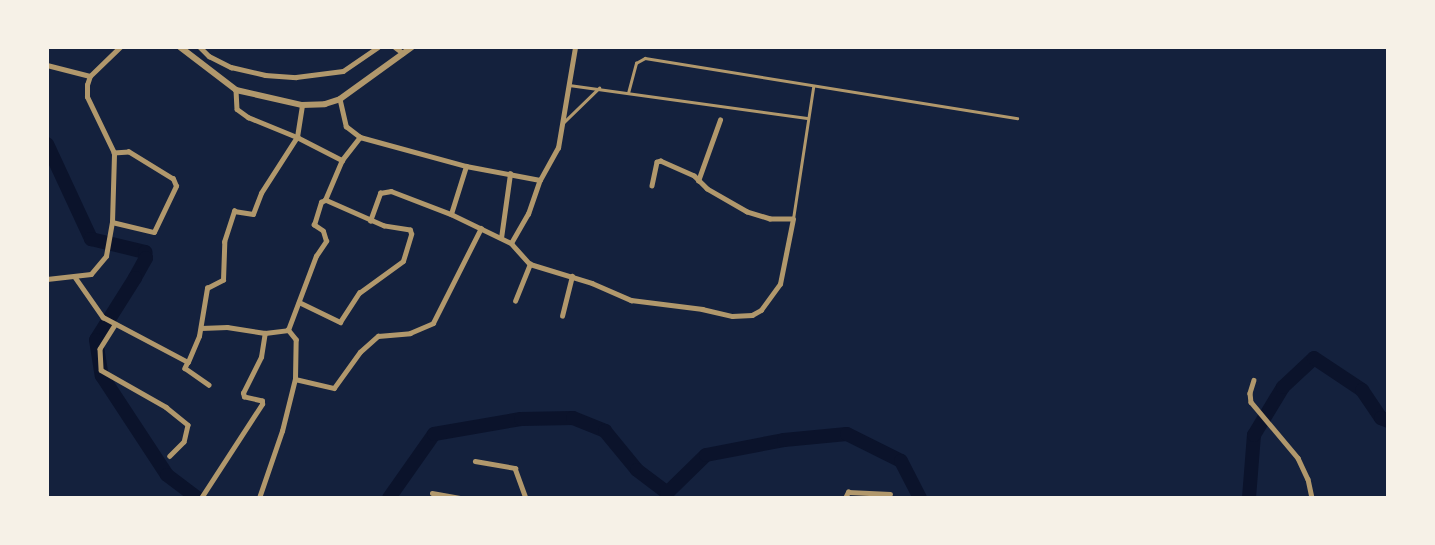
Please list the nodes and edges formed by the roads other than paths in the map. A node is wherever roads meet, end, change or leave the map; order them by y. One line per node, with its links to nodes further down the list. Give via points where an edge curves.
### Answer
1 (120, 47): 12 (street)
2 (180, 47): 11 (street)
3 (200, 47): 9 (street)
4 (378, 47): 9 (street, via 354,66 312,77 265,75)
5 (395, 47): 8 (street)
6 (412, 47): 8 (street)
7 (575, 47): 13 (street)
8 (404, 53): 18 (street)
9 (209, 56): 11 (street)
10 (47, 65): 12 (street)
11 (204, 68): 16 (street)
12 (90, 76): 26 (street, via 87,97)
13 (569, 85): 14 (lane); 23 (street)
14 (599, 88): 17 (lane); 23 (lane)
15 (813, 88): 17 (lane, via 642,58 636,63); 20 (lane); 21 (lane)
16 (236, 90): 19 (street); 24 (street, via 237,109)
17 (628, 93): 20 (lane)
18 (340, 99): 19 (street); 25 (street, via 346,126)
19 (302, 105): 24 (street)
20 (807, 118): 35 (lane)
21 (1017, 118)
22 (720, 120): 31 (street)
23 (564, 122): 30 (street, via 558,148)
24 (298, 137): 27 (street); 49 (street, via 264,187 253,214 234,211 224,242 223,280 207,288)
25 (360, 137): 27 (street); 28 (street)
26 (114, 153): 37 (street); 37 (street, via 129,152 173,179 176,186 154,232)
27 (342, 160): 33 (street)
28 (466, 166): 29 (street); 34 (street)
29 (510, 174): 30 (street); 39 (street)
30 (540, 180): 40 (street)
31 (698, 181): 32 (street, via 686,171 658,161); 35 (street, via 747,212)
32 (652, 185)
33 (325, 200): 36 (street); 46 (street, via 314,225 323,231 326,241)
34 (451, 214): 36 (street, via 385,190); 38 (street)
35 (793, 219): 42 (street, via 780,284 752,315 640,302)
36 (370, 221): 46 (street, via 410,230 403,261 359,293 340,322)
37 (112, 222): 43 (street, via 106,256 91,274)
38 (481, 228): 39 (street); 53 (street, via 433,323 410,332 378,335 334,388)
39 (501, 238): 40 (street)
40 (511, 243): 41 (street)
41 (530, 264): 42 (street); 45 (street)
42 (572, 276): 47 (street)
43 (75, 277): 44 (street); 48 (street, via 103,317)
44 (47, 279)
45 (515, 301)
46 (299, 302): 50 (street)
47 (562, 316)
48 (115, 325): 52 (street); 56 (street, via 100,349 101,370 188,425 184,442)
49 (201, 328): 51 (street); 52 (street)
50 (288, 330): 51 (street); 53 (street, via 296,340)
51 (265, 333): 60 (street, via 261,357 243,393 262,404)
52 (188, 362): 55 (street, via 185,368)
53 (295, 379): 61 (street)
54 (1254, 380): 65 (street, via 1250,397 1255,409 1302,465)
55 (209, 385)
56 (170, 456)
57 (475, 461): 63 (street, via 515,468)
58 (432, 494): 62 (street)
59 (890, 494): 64 (street, via 848,492)
60 (201, 498)
61 (259, 498)
62 (460, 498)
63 (526, 498)
64 (845, 498)
65 (1312, 498)

